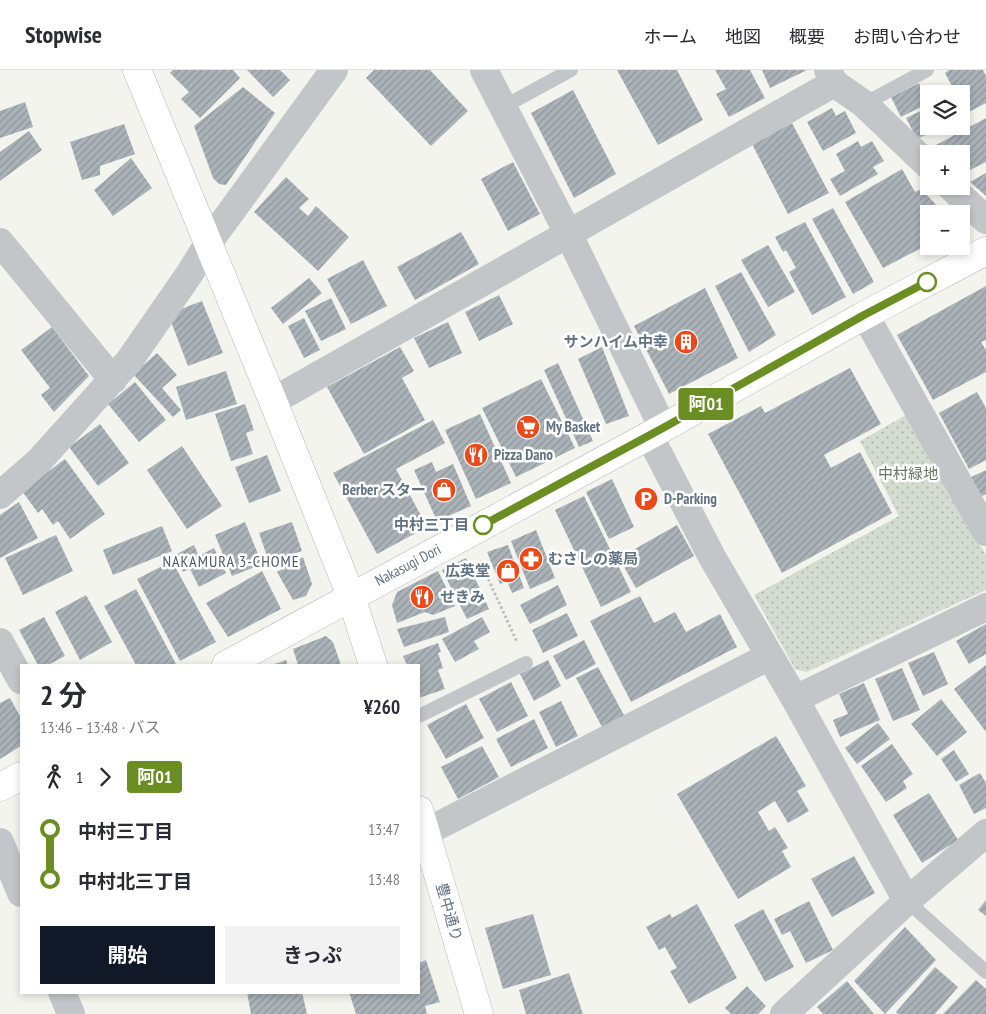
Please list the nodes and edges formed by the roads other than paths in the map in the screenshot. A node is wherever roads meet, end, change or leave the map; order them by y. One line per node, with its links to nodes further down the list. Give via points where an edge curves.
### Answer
1 (137, 70): 14 (main road)
2 (334, 70): 14 (street)
3 (484, 70): 8 (street)
4 (571, 70): 8 (lane)
5 (927, 70): 7 (lane)
6 (831, 76): 7 (street); 12 (street)
7 (864, 104): 9 (street)
8 (503, 107): 12 (street)
9 (920, 157)
10 (960, 195): 11 (street)
11 (986, 220)
12 (568, 233): 18 (street); 19 (street)
13 (0, 242): 17 (street)
14 (209, 242): 17 (street); 18 (main road)
15 (986, 252): 16 (main road, Nakasugi Dori)
16 (864, 315): 19 (main road, Nakasugi Dori); 21 (street)
17 (113, 380): 20 (street, via 38,462)
18 (274, 401): 22 (main road)
19 (656, 432): 22 (main road, Nakasugi Dori); 25 (street, via 712,557)
20 (0, 496)
21 (986, 532)
22 (351, 596): 27 (main road, Nakasugi Dori); 28 (main road)
23 (986, 607): 30 (street)
24 (0, 642): 29 (street)
25 (770, 656): 30 (street); 34 (street)
26 (526, 663): 31 (lane)
27 (228, 664)
28 (373, 664)
29 (20, 678)
30 (795, 700): 38 (street)
31 (420, 716)
32 (20, 777): 33 (main road)
33 (0, 787)
34 (422, 821): 42 (main road, 豊中通り)
35 (986, 833): 38 (street)
36 (0, 842): 37 (street)
37 (20, 891)
38 (907, 901): 39 (lane); 43 (street)
39 (986, 972)
40 (63, 994): 41 (street)
41 (71, 1014)
42 (479, 1014)
43 (784, 1014)

